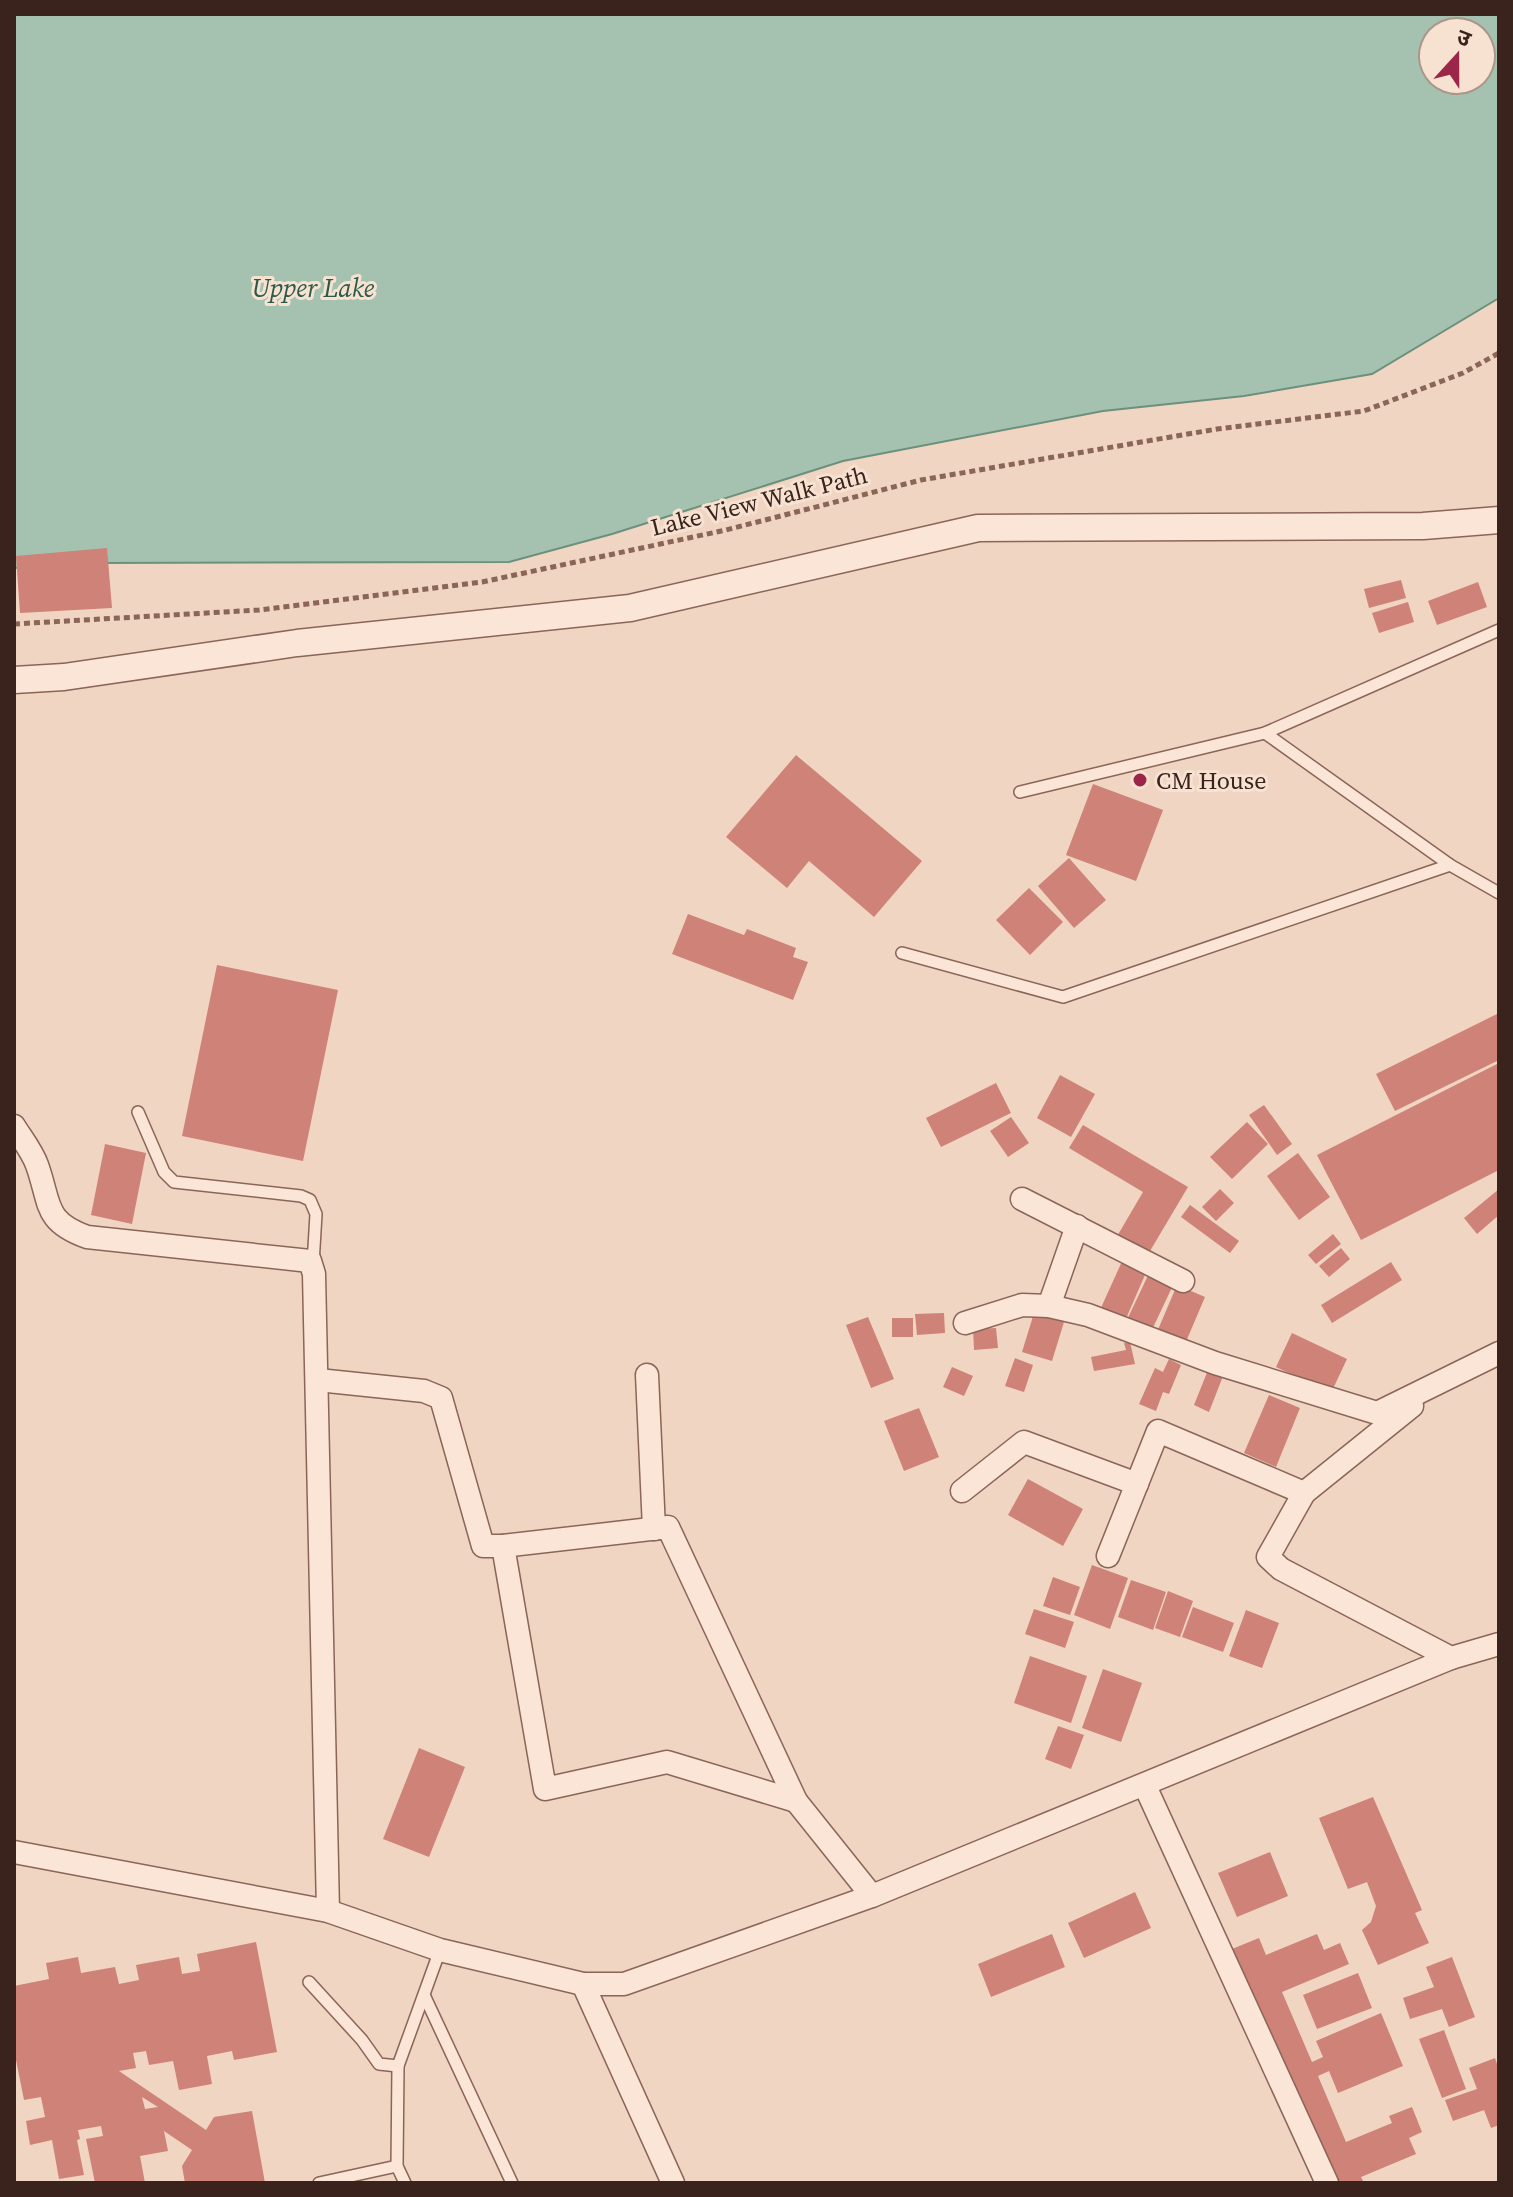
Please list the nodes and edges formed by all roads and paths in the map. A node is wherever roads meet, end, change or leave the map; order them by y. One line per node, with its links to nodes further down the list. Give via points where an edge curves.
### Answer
1 (1499, 353): 3 (path, Lake View Walk Path, via 1463,373 1364,411 1217,429 921,480 726,530 482,582 259,610)
2 (1499, 520): 5 (street, via 1423,526 978,528 630,608)
3 (14, 624)
4 (1499, 630): 6 (lane)
5 (14, 680)
6 (1265, 733): 7 (lane); 8 (lane)
7 (1020, 792)
8 (1450, 865): 9 (lane); 10 (lane, via 1063,997)
9 (1499, 893)
10 (902, 953)
11 (138, 1112): 15 (lane, via 164,1172 174,1182 310,1200 316,1214)
12 (14, 1126): 15 (street, via 35,1161 53,1217 67,1230 87,1237 310,1261)
13 (1022, 1199): 14 (street)
14 (1077, 1226): 16 (street); 17 (street)
15 (313, 1269): 21 (street)
16 (1183, 1281)
17 (1049, 1306): 18 (street, via 1022,1305); 22 (street, via 1377,1413)
18 (965, 1323)
19 (1499, 1353): 22 (street)
20 (647, 1375): 26 (street)
21 (318, 1380): 27 (street, via 424,1391 441,1398 483,1546); 35 (street)
22 (1444, 1380): 25 (street)
23 (1137, 1484): 24 (street, via 1024,1442); 25 (street, via 1158,1431); 28 (street)
24 (962, 1491)
25 (1304, 1493): 30 (street, via 1268,1557 1281,1569)
26 (654, 1529): 27 (street); 32 (street, via 668,1527)
27 (503, 1546): 32 (street, via 545,1789 667,1762)
28 (1108, 1556)
29 (1499, 1644): 30 (street)
30 (1451, 1658): 31 (street)
31 (1145, 1786): 34 (street); 46 (street)
32 (796, 1801): 34 (street)
33 (14, 1852): 35 (street)
34 (872, 1896): 38 (street, via 624,1984)
35 (328, 1911): 36 (street)
36 (440, 1950): 38 (street); 39 (lane)
37 (309, 1982): 40 (lane, via 379,2064)
38 (583, 1984): 45 (street)
39 (425, 1997): 40 (lane); 44 (lane)
40 (398, 2066): 41 (lane)
41 (397, 2166): 42 (lane); 43 (lane)
42 (319, 2183)
43 (405, 2183)
44 (512, 2183)
45 (673, 2183)
46 (1327, 2183)

